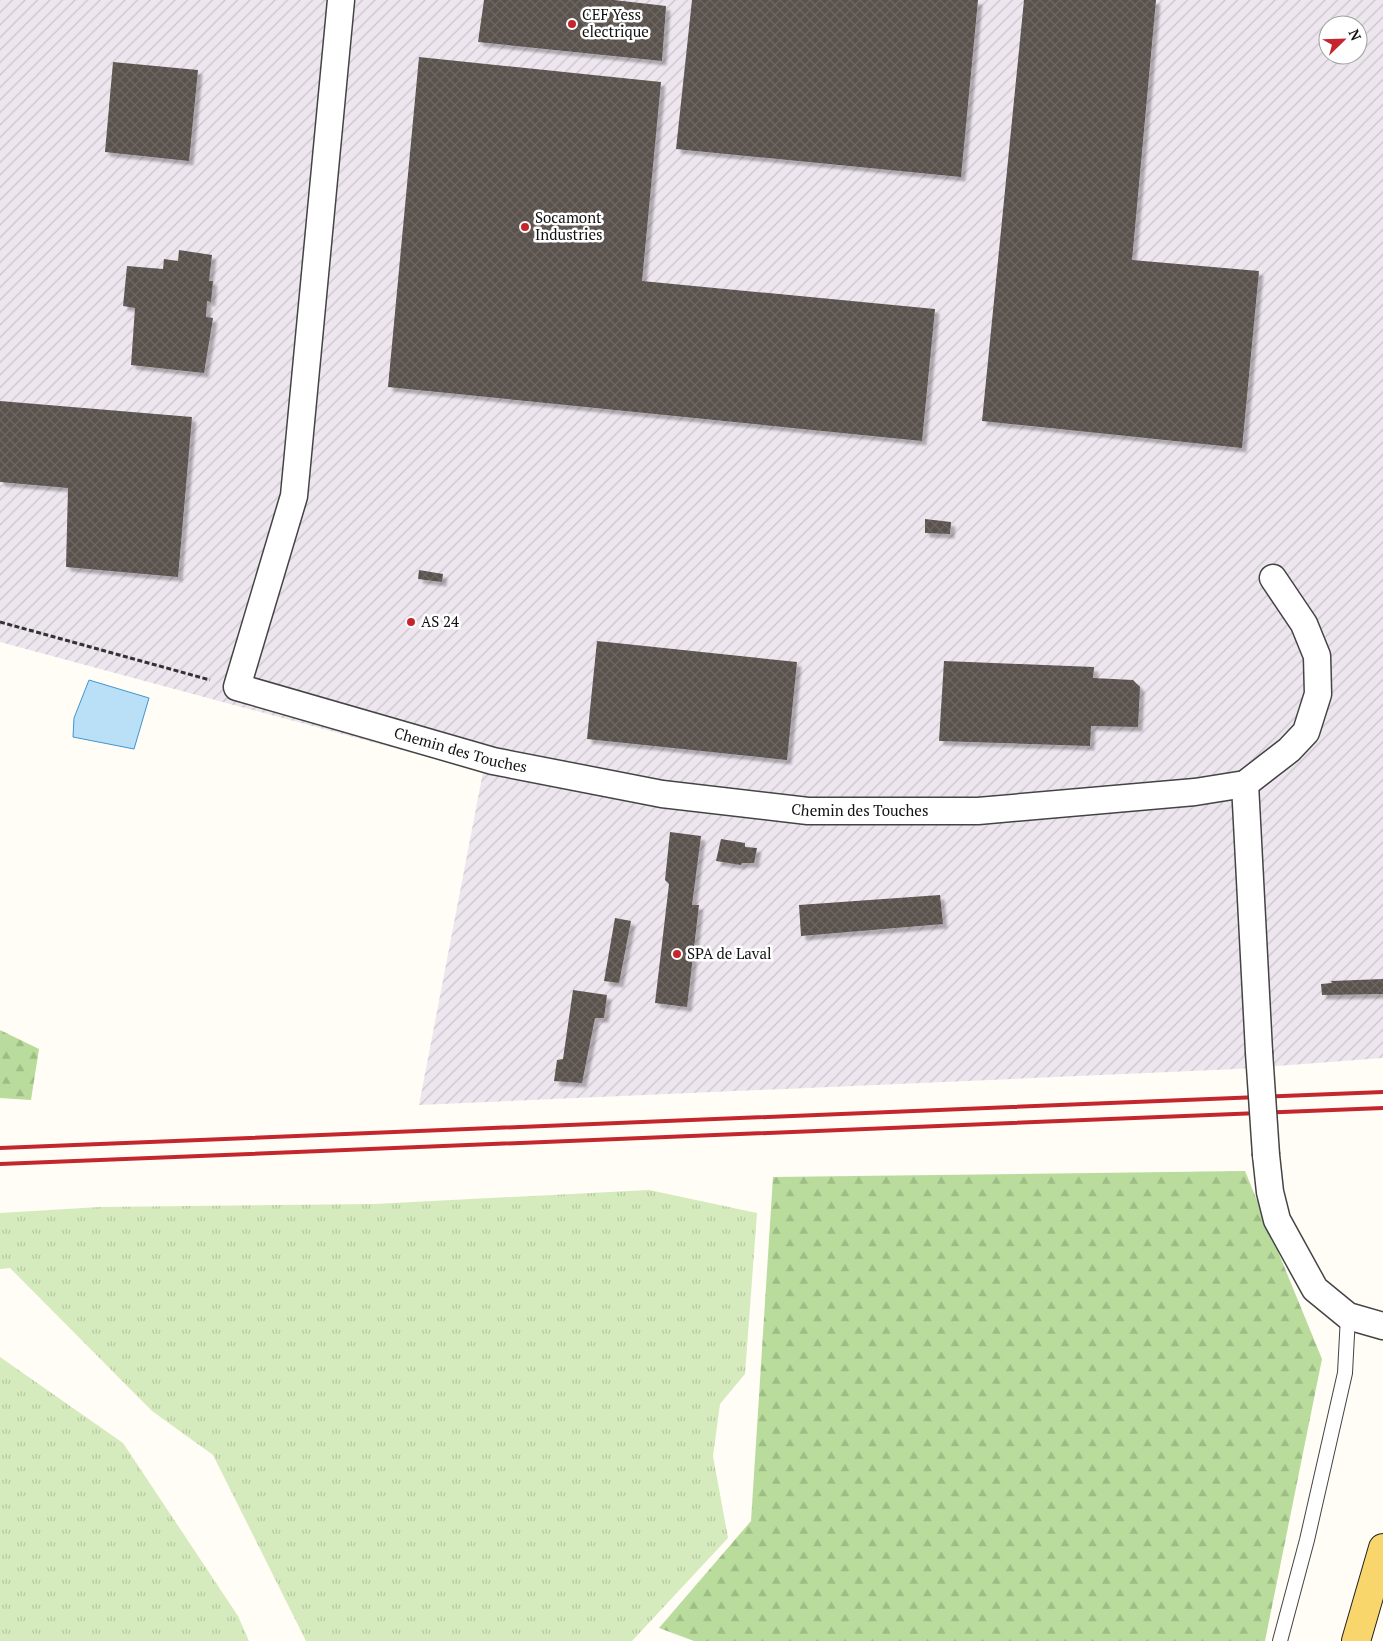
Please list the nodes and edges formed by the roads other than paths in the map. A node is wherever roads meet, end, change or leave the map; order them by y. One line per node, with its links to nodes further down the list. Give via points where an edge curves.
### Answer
1 (341, 0): 3 (street, Chemin des Touches, via 294,496 238,688 492,760 662,794 808,811 978,811 1195,792)
2 (1273, 578): 3 (street, Chemin des Touches, via 1304,624 1317,656 1318,694 1306,732 1289,750)
3 (1245, 784): 4 (street, bridge, via 1270,1192 1277,1220 1315,1289)
4 (1348, 1316): 5 (street); 7 (lane, via 1344,1373 1307,1540)
5 (1383, 1326)
6 (1383, 1548): 8 (main road)
7 (1280, 1641)
8 (1356, 1641)

